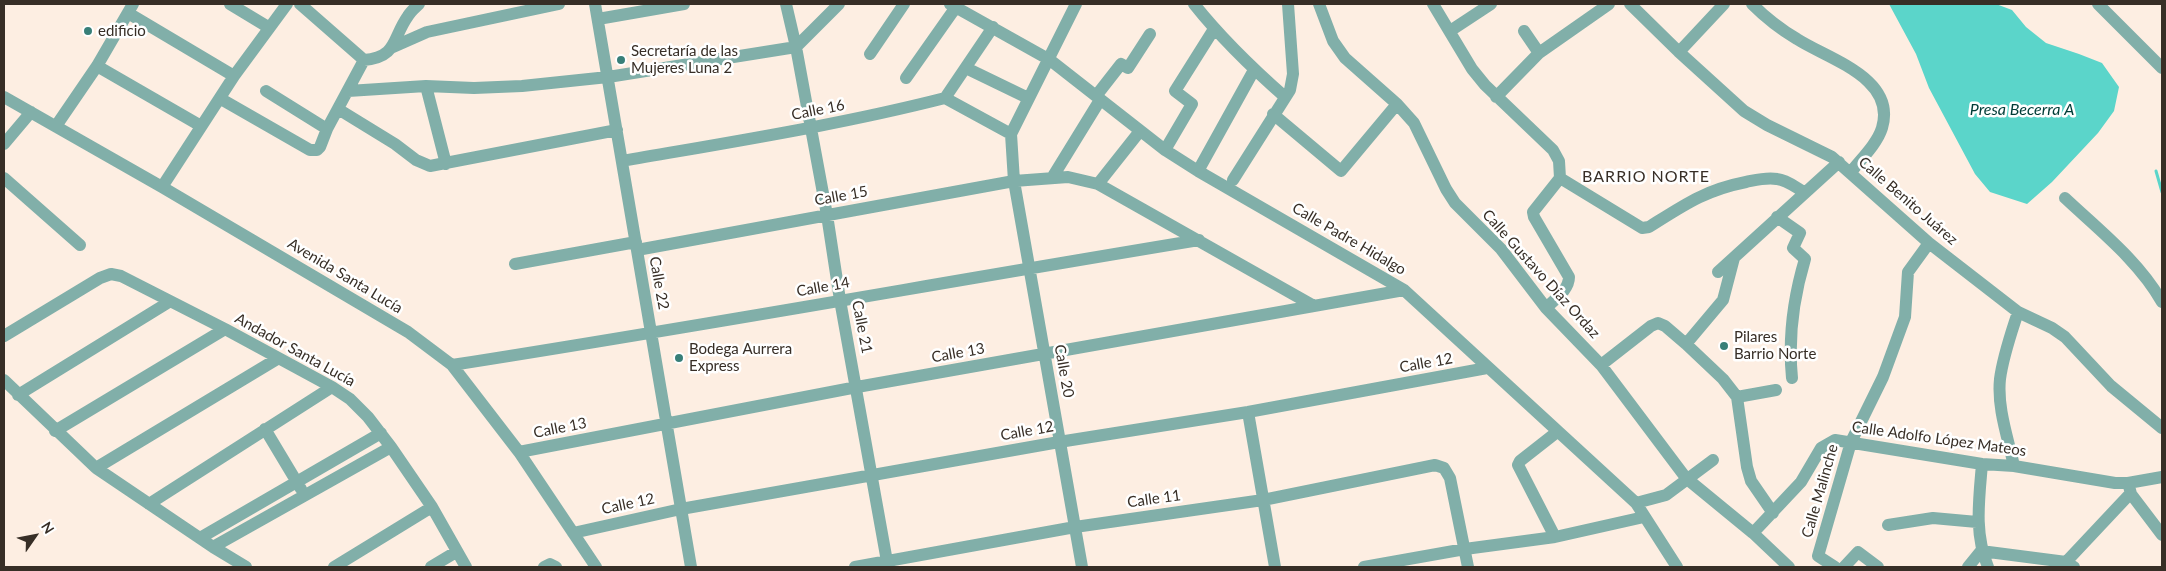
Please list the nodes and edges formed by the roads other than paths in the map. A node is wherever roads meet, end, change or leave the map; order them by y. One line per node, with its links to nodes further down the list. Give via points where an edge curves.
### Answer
1 (230, 4): 25 (street)
2 (287, 4): 25 (street)
3 (300, 4): 36 (street)
4 (419, 4): 31 (street, via 407,16)
5 (559, 4): 31 (street, via 427,32)
6 (595, 4): 24 (street, Calle 22)
7 (684, 4): 24 (street)
8 (786, 4): 32 (street, Calle 21)
9 (839, 4): 32 (street)
10 (904, 4): 35 (street)
11 (1076, 4): 37 (street)
12 (1194, 4): 27 (street)
13 (1288, 4): 49 (street, via 1293,74)
14 (1319, 4): 55 (street, Calle Gustavo Díaz Ordaz, via 1333,41 1345,58)
15 (1433, 4): 28 (street)
16 (1491, 4): 28 (street)
17 (1609, 4): 34 (street)
18 (1630, 4): 33 (street, Calle Benito Juárez)
19 (1724, 4): 33 (street)
20 (1752, 4): 72 (street, via 1797,40 1858,72 1878,95 1882,129)
21 (2098, 4): 40 (street)
22 (953, 5): 26 (street, Calle Padre Hidalgo); 44 (street)
23 (130, 8): 38 (street); 42 (street)
24 (598, 19): 43 (street, Calle 22)
25 (268, 27): 42 (street)
26 (993, 27): 37 (street, Calle Padre Hidalgo); 39 (street)
27 (1214, 29): 41 (street); 67 (street, via 1175,91 1192,104)
28 (1450, 31): 50 (street, via 1472,69)
29 (1524, 31): 34 (street)
30 (1150, 34): 53 (street, via 1128,68 1121,64)
31 (393, 47): 36 (street, via 379,58)
32 (796, 47): 43 (street); 61 (street, Calle 21)
33 (1679, 52): 69 (street, Calle Benito Juárez, via 1744,111)
34 (1539, 53): 50 (street)
35 (870, 54)
36 (364, 60): 47 (street)
37 (1050, 60): 52 (street); 53 (street, Calle Padre Hidalgo)
38 (97, 66): 59 (street); 60 (street)
39 (966, 68): 51 (street); 52 (street)
40 (2162, 68)
41 (1254, 70): 49 (street); 71 (street)
42 (234, 76): 54 (street)
43 (608, 77): 45 (street, via 503,87); 63 (street, Calle 22)
44 (906, 78)
45 (426, 86): 47 (street); 70 (street)
46 (266, 91): 62 (street)
47 (348, 91): 56 (street)
48 (4, 96): 57 (street, Avenida Santa Lucía)
49 (1285, 97): 58 (street)
50 (1496, 97): 75 (street, via 1553,150 1559,161)
51 (945, 98): 61 (street, Calle 16); 65 (street)
52 (1028, 98): 65 (street)
53 (1098, 98): 64 (street, Calle Padre Hidalgo); 74 (street)
54 (221, 99): 60 (street); 62 (street, via 310,150 320,147)
55 (1397, 104): 58 (street, via 1344,170 1339,171); 97 (street, Calle Gustavo Díaz Ordaz, via 1414,124 1455,203 1501,249)
56 (338, 109): 62 (street); 70 (street, via 424,164)
57 (31, 112): 59 (street, Avenida Santa Lucía); 66 (street)
58 (1273, 114): 76 (street)
59 (56, 126): 79 (street, Avenida Santa Lucía)
60 (201, 126): 79 (street)
61 (811, 128): 68 (street, Calle 16); 82 (street, Calle 21)
62 (327, 129)
63 (617, 130): 68 (street, Calle 22); 70 (street)
64 (1140, 131): 67 (street, Calle Padre Hidalgo); 78 (street)
65 (1011, 134): 77 (street, Calle 20)
66 (4, 144)
67 (1164, 150): 71 (street, Calle Padre Hidalgo)
68 (622, 160): 87 (street, Calle 22)
69 (1839, 162): 72 (street, Calle Benito Juárez); 80 (street)
70 (446, 164)
71 (1198, 171): 92 (street, Calle Padre Hidalgo)
72 (1851, 172): 85 (street, Calle Benito Juárez)
73 (4, 178): 86 (street)
74 (1052, 178): 77 (street, Calle 15); 78 (street, Calle 15, via 1068,177)
75 (1560, 178): 80 (street, via 1642,228 1649,227 1706,192 1731,185 1777,179); 97 (street, via 1533,212 1569,277 1565,289)
76 (1233, 180)
77 (1014, 181): 82 (street, Calle 15); 90 (street, Calle 20)
78 (1098, 184): 84 (street, Calle 15)
79 (162, 187): 106 (street, Avenida Santa Lucía, via 408,332)
80 (1804, 192): 83 (street)
81 (2065, 198): 95 (street, via 2141,272)
82 (827, 215): 87 (street, Calle 15); 93 (street, Calle 21)
83 (1777, 217): 88 (street); 108 (street, via 1800,233 1793,248 1805,260 1795,292 1791,322)
84 (1199, 240): 90 (street, Calle 14); 96 (street, Calle 15)
85 (1929, 243): 98 (street, Calle Benito Juárez); 123 (street, Calle Malinche, via 1908,272 1901,330 1883,377)
86 (80, 245)
87 (637, 246): 89 (street, Calle 15); 100 (street, Calle 22)
88 (1734, 258): 91 (street); 102 (street, via 1723,300)
89 (515, 264)
90 (1028, 268): 93 (street, Calle 14); 103 (street, Calle 20)
91 (1718, 272)
92 (1404, 290): 96 (street, Calle 13); 107 (street, Calle Padre Hidalgo)
93 (840, 300): 100 (street, Calle 14); 111 (street, Calle 21)
94 (170, 302): 99 (street, Andador Santa Lucía); 101 (street, Andador Santa Lucía, via 111,274); 113 (street)
95 (2162, 302)
96 (1314, 306): 103 (street, Calle 13)
97 (1546, 308): 105 (street, Calle Gustavo Díaz Ordaz)
98 (2018, 312): 117 (street, Calle Benito Juárez, via 2065,337 2111,386); 128 (street, via 2003,357 2000,380 2001,407)
99 (225, 329): 104 (street, Andador Santa Lucía); 119 (street)
100 (652, 334): 106 (street, Calle 14); 116 (street, Calle 22)
101 (4, 336)
102 (1686, 344): 105 (street, via 1658,323); 114 (street)
103 (1044, 354): 111 (street, Calle 13); 122 (street, Calle 20)
104 (277, 359): 110 (street, Andador Santa Lucía); 129 (street)
105 (1601, 364): 132 (street, Calle Gustavo Díaz Ordaz)
106 (452, 366): 125 (street, Avenida Santa Lucía)
107 (1487, 368): 115 (street, Calle 12); 120 (street, Calle Padre Hidalgo)
108 (1792, 378)
109 (4, 380): 113 (street)
110 (332, 386): 118 (street); 121 (street, Andador Santa Lucía)
111 (857, 387): 116 (street, Calle 13); 130 (street, Calle 21)
112 (1776, 390): 114 (street)
113 (18, 395): 119 (street)
114 (1737, 397): 141 (street, via 1751,481)
115 (1248, 412): 122 (street, Calle 12); 136 (street)
116 (666, 424): 125 (street, Calle 13); 140 (street, Calle 22)
117 (2162, 428)
118 (264, 429): 133 (street); 138 (street)
119 (55, 430): 129 (street)
120 (1558, 432): 137 (street, Calle Padre Hidalgo); 149 (street, via 1518,465)
121 (381, 433): 124 (street, Andador Santa Lucía); 133 (street)
122 (1059, 442): 130 (street, Calle 12); 145 (street, Calle 20)
123 (1851, 442): 127 (street, Calle Adolfo López Mateos); 141 (street, Calle Adolfo López Mateos, via 1834,440 1821,448 1801,482); 170 (street, Calle Malinche, via 1818,556)
124 (391, 447): 135 (street); 139 (street, Andador Santa Lucía)
125 (519, 452): 146 (street, Avenida Santa Lucía)
126 (1713, 460): 132 (street)
127 (1982, 464): 128 (street, Calle Adolfo López Mateos); 143 (street)
128 (2014, 466): 134 (street, Calle Adolfo López Mateos, via 2103,481)
129 (96, 468): 138 (street)
130 (872, 476): 140 (street, Calle 12); 156 (street, Calle 21)
131 (2162, 476): 134 (street, Calle Adolfo López Mateos)
132 (1686, 478): 137 (street, via 1666,494); 147 (street, Calle Gustavo Díaz Ordaz)
133 (298, 482): 135 (street); 150 (street)
134 (2128, 489): 148 (street); 155 (street)
135 (305, 495): 151 (street)
136 (1263, 500): 145 (street, Calle 11); 152 (street, Calle 11, via 1435,465 1444,468 1450,478); 165 (street)
137 (1636, 502): 142 (street, Calle Padre Hidalgo)
138 (149, 504): 150 (street)
139 (432, 507): 154 (street, Andador Santa Lucía); 158 (street)
140 (681, 509): 146 (street, Calle 12); 162 (street, Calle 22)
141 (1773, 513): 147 (street, Calle Adolfo López Mateos)
142 (1644, 518): 149 (street); 168 (street, Calle Padre Hidalgo)
143 (1977, 522): 144 (street, via 1932,518); 153 (street)
144 (1888, 525)
145 (1075, 527): 156 (street, Calle 11); 164 (street, Calle 20)
146 (573, 533): 161 (street, Avenida Santa Lucía)
147 (1754, 534): 169 (street, Calle Gustavo Díaz Ordaz)
148 (2162, 535)
149 (1555, 537): 152 (street)
150 (200, 538): 151 (street)
151 (213, 547): 157 (street)
152 (1465, 549): 166 (street); 167 (street)
153 (1981, 551): 155 (street); 173 (street); 174 (street)
154 (456, 552): 159 (street); 160 (street, Andador Santa Lucía)
155 (2070, 564)
156 (887, 565): 163 (street, Calle 11)
157 (246, 567)
158 (334, 567)
159 (431, 567)
160 (466, 567)
161 (596, 567)
162 (691, 567)
163 (856, 567)
164 (1082, 567)
165 (1275, 567)
166 (1364, 567)
167 (1468, 567)
168 (1677, 567)
169 (1789, 567)
170 (1835, 567)
171 (1844, 567): 172 (street, via 1858,552)
172 (1878, 567)
173 (1968, 567)
174 (1988, 567)

